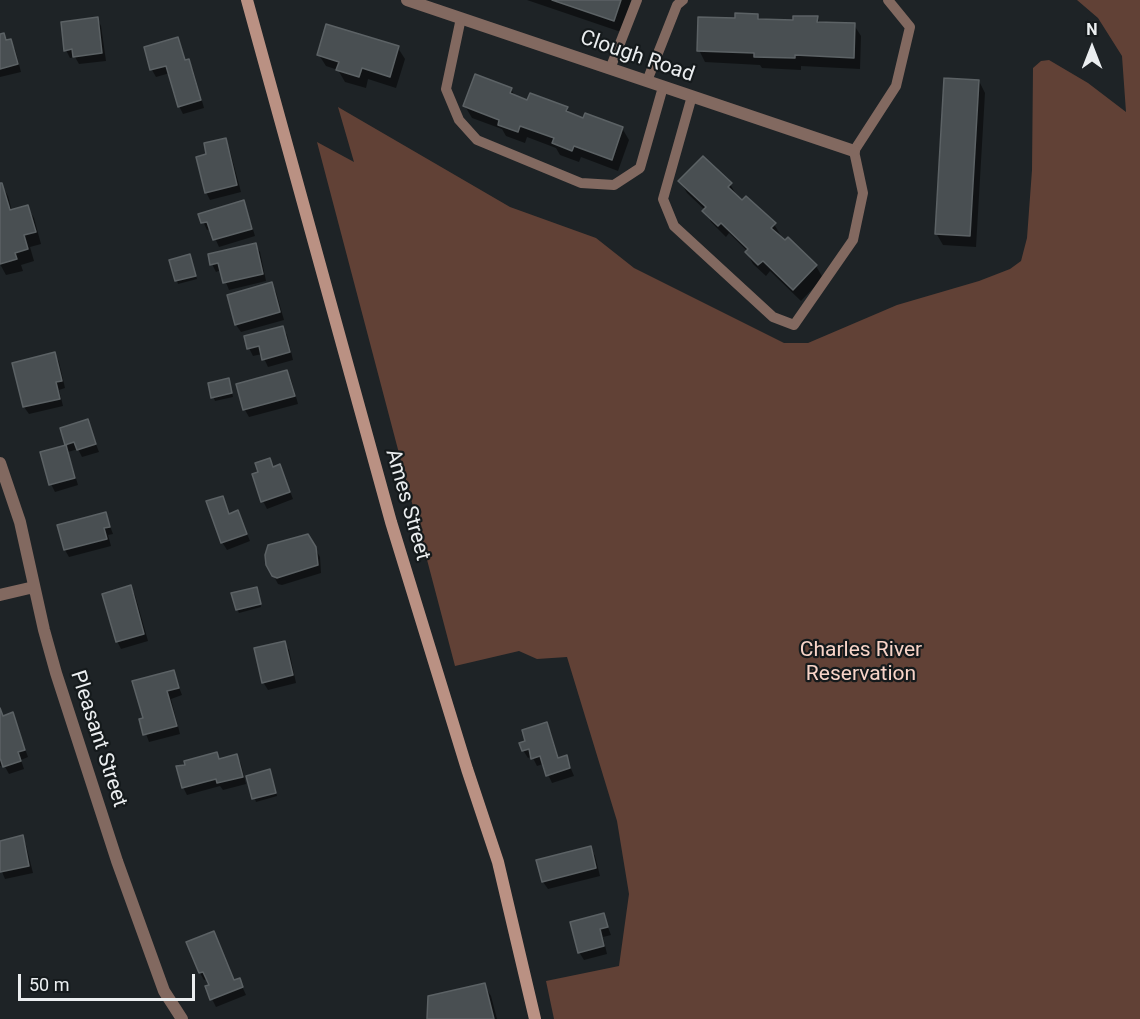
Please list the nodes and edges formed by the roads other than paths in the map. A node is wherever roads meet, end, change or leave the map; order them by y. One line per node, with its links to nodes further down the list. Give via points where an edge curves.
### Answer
1 (247, 0): 16 (street, Ames Street, via 391,522 498,862)
2 (637, 0): 7 (lane)
3 (683, 0): 8 (lane, via 677,6)
4 (888, 0): 11 (lane, via 910,27 896,86)
5 (412, 1): 6 (street, Clough Road)
6 (461, 18): 7 (street, Clough Road); 9 (lane, via 446,89 459,120 477,140 581,183 614,185 639,168)
7 (609, 69): 8 (street, Clough Road)
8 (647, 81): 9 (street, Clough Road)
9 (663, 87): 10 (street, Clough Road)
10 (692, 96): 11 (street, Clough Road); 11 (lane, via 663,199 674,226 774,317 794,325 853,240 863,193)
11 (854, 151)
12 (0, 463): 13 (street, Pleasant Street, via 20,522)
13 (34, 587): 14 (street); 15 (street, Pleasant Street, via 56,673 121,873 160,982)
14 (0, 596)
15 (182, 1019)
16 (535, 1019)

